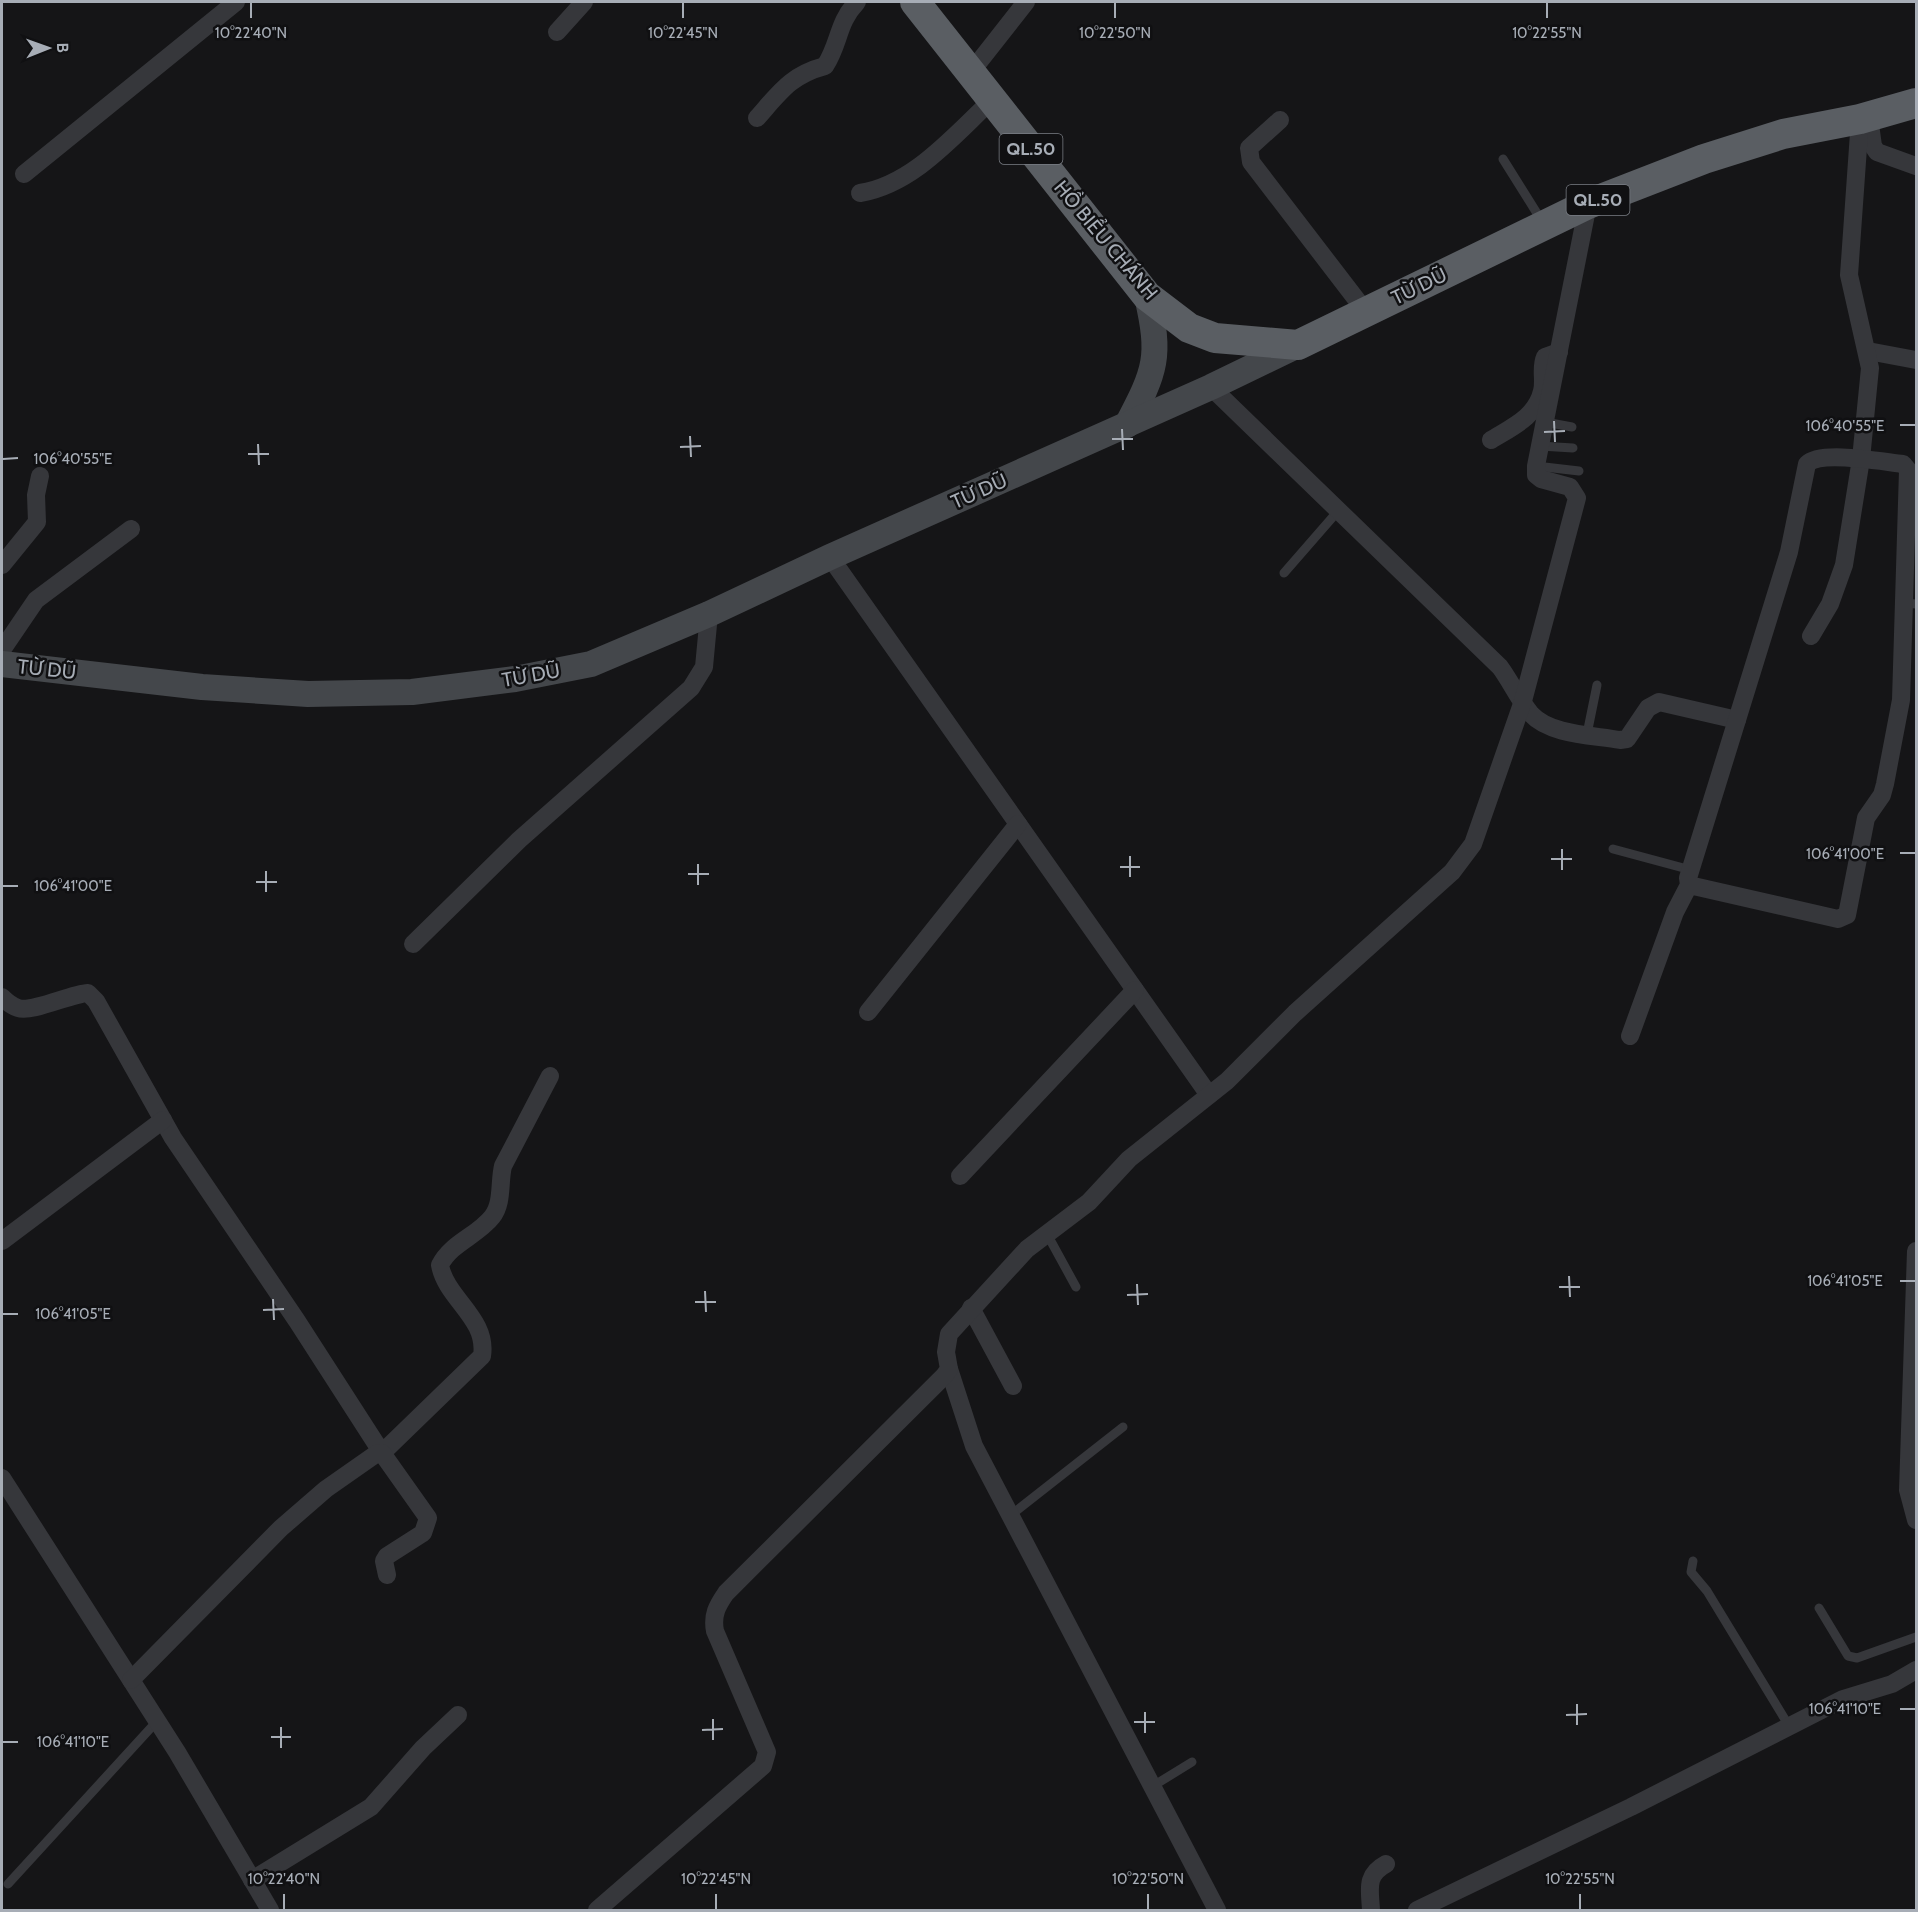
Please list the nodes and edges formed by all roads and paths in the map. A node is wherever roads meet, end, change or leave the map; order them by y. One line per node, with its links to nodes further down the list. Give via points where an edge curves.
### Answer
1 (236, 2): 15 (street)
2 (584, 2): 6 (street)
3 (857, 2): 10 (street, via 844,16 835,50 825,66 807,70 789,81)
4 (915, 2): 7 (highway, HỒ BIỂU CHÁNH / QL.50)
5 (1026, 2): 7 (street)
6 (556, 32)
7 (971, 72): 8 (highway, HỒ BIỂU CHÁNH / QL.50)
8 (992, 100): 16 (street, via 919,166 878,190); 19 (highway, HỒ BIỂU CHÁNH / QL.50)
9 (1917, 103): 11 (highway, TỪ DŨ / QL.50)
10 (758, 118)
11 (1865, 118): 14 (street, via 1877,152); 17 (highway, TỪ DŨ / QL.50, via 1782,134); 22 (street, via 1849,275)
12 (1280, 120): 20 (street, via 1249,148 1248,155 1262,179)
13 (1503, 159): 18 (lane)
14 (1917, 166)
15 (24, 174)
16 (860, 193)
17 (1588, 204): 18 (highway, TỪ DŨ / QL.50); 23 (street)
18 (1544, 225): 20 (highway, TỪ DŨ / QL.50)
19 (1147, 296): 21 (highway, HỒ BIỂU CHÁNH / QL.50, via 1190,328 1215,338); 27 (main road, via 1156,336 1154,368)
20 (1366, 312): 21 (highway, TỪ DŨ / QL.50)
21 (1298, 345): 25 (main road, TỪ DŨ)
22 (1868, 351): 24 (street); 32 (street, via 1870,368)
23 (1558, 352): 26 (street); 29 (street, via 1545,357 1543,389 1530,416)
24 (1917, 360)
25 (1211, 387): 27 (main road, TỪ DŨ); 37 (street)
26 (1545, 422): 28 (lane); 30 (street)
27 (1127, 425): 40 (main road, TỪ DŨ)
28 (1572, 427)
29 (1491, 440)
30 (1540, 446): 31 (lane); 33 (street)
31 (1573, 448)
32 (1861, 459): 35 (street, via 1903,464); 45 (street, via 1840,582); 50 (street, via 1817,459 1807,464 1790,552)
33 (1536, 466): 34 (lane); 49 (street, via 1536,475 1541,479 1570,487 1577,498)
34 (1579, 471)
35 (1912, 471): 39 (street)
36 (40, 476): 41 (street, via 37,522)
37 (1338, 511): 42 (lane); 49 (street, via 1500,667)
38 (130, 529): 46 (street, via 36,600)
39 (1911, 550): 43 (street)
40 (830, 557): 44 (main road, TỪ DŨ); 52 (street)
41 (2, 566)
42 (1284, 573)
43 (1910, 604): 54 (street, via 1901,700 1882,795 1866,818 1846,915 1838,919)
44 (709, 614): 47 (main road, TỪ DŨ, via 591,664 412,693 308,694 202,687); 55 (street, via 706,659 691,688 519,840)
45 (1811, 636)
46 (2, 650)
47 (2, 664)
48 (1597, 685): 51 (lane)
49 (1523, 701): 51 (street, via 1541,722); 61 (street, via 1466,856)
50 (1737, 720): 51 (street, via 1659,702 1648,708 1627,739); 54 (street)
51 (1587, 734)
52 (1018, 824): 56 (street); 58 (street)
53 (1613, 849): 54 (lane)
54 (1690, 877): 59 (street)
55 (413, 944)
56 (1135, 990): 61 (street); 63 (street)
57 (2, 997): 62 (street, via 18,1008 29,1008 88,993)
58 (868, 1012)
59 (1630, 1036)
60 (550, 1076): 72 (street, via 503,1166 498,1182 499,1203 492,1217 457,1245 440,1265 448,1287 475,1321 482,1339 482,1356)
61 (1209, 1095): 64 (street, via 1129,1159 1094,1197)
62 (163, 1120): 65 (street); 72 (street)
63 (960, 1176)
64 (1047, 1234): 67 (lane); 68 (street, via 1027,1249)
65 (2, 1241)
66 (1916, 1251): 75 (street, via 1908,1490)
67 (1076, 1287)
68 (971, 1308): 69 (street, via 950,1334); 70 (street)
69 (942, 1377): 74 (street); 91 (street, via 726,1593 716,1608 715,1631 767,1759 764,1766)
70 (1013, 1386)
71 (1123, 1427): 74 (lane)
72 (382, 1454): 77 (street, via 428,1518 423,1533 387,1556); 81 (street, via 367,1457 281,1528)
73 (2, 1478): 81 (street)
74 (1011, 1515): 86 (street)
75 (1917, 1520)
76 (1693, 1561): 84 (lane, via 1691,1572)
77 (387, 1575)
78 (1819, 1608): 79 (lane, via 1848,1656 1857,1658)
79 (1917, 1637)
80 (1917, 1670): 84 (street, via 1892,1684 1843,1699)
81 (131, 1680): 83 (street)
82 (458, 1715): 88 (street, via 371,1807)
83 (158, 1720): 88 (street); 89 (lane)
84 (1790, 1726): 94 (street)
85 (1192, 1762): 86 (lane)
86 (1153, 1786): 92 (street)
87 (1386, 1864): 93 (street, via 1369,1878)
88 (252, 1880): 90 (street)
89 (8, 1884)
90 (270, 1911)
91 (597, 1911)
92 (1216, 1911)
93 (1371, 1911)
94 (1417, 1911)

